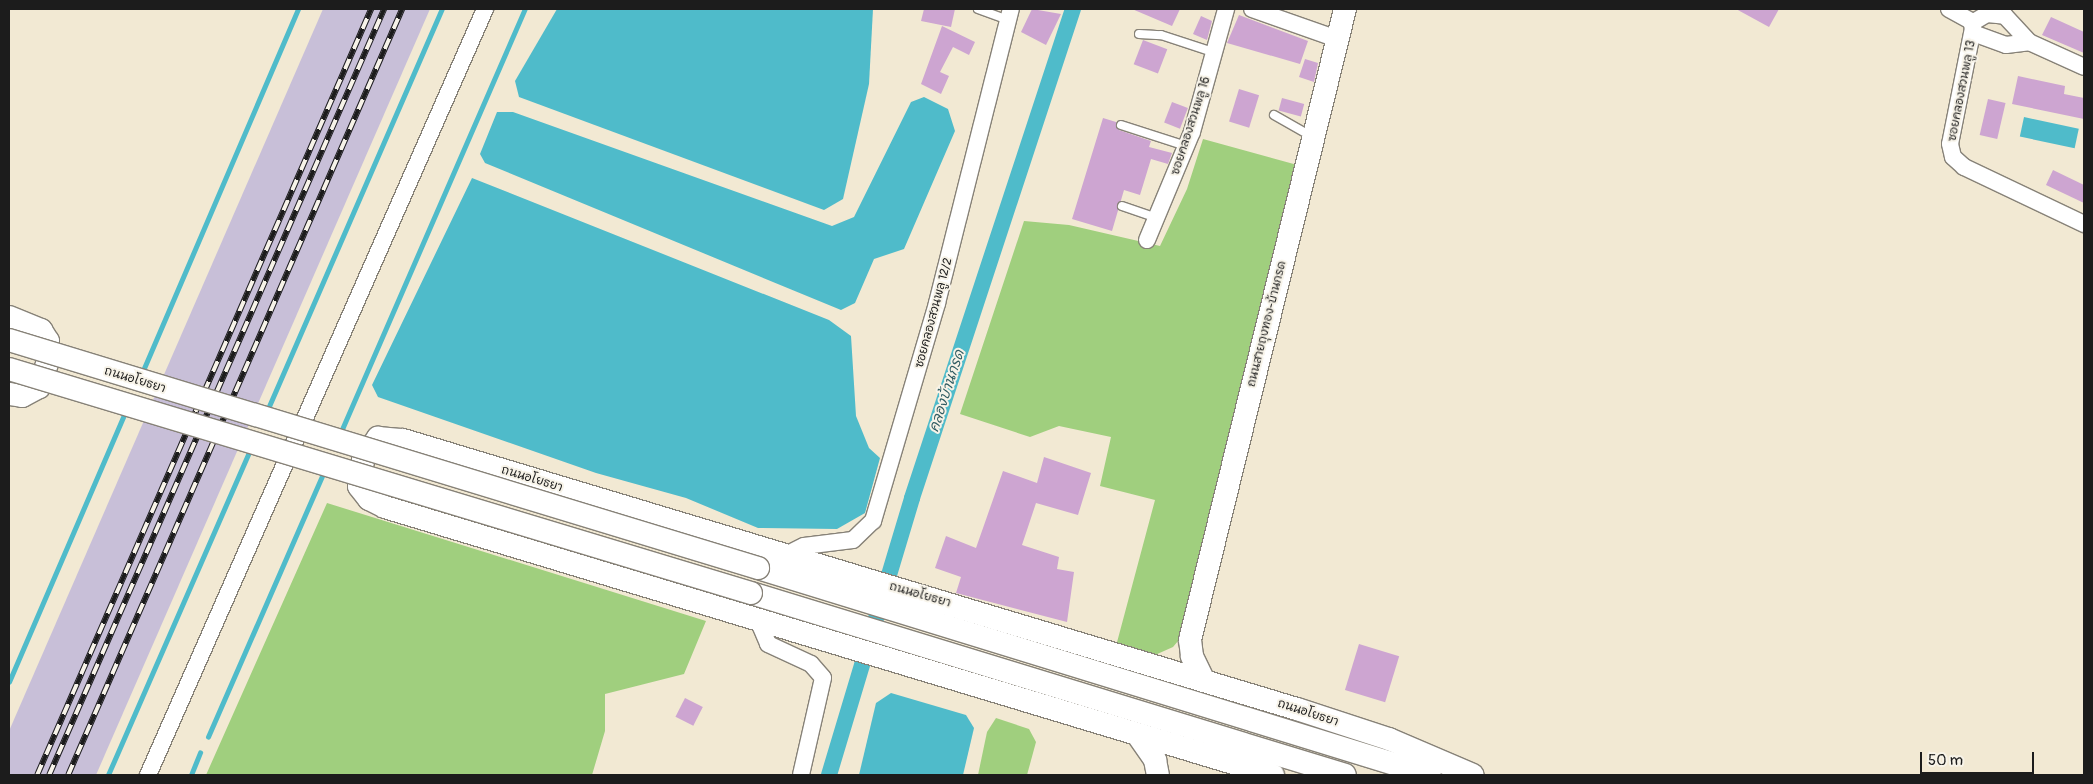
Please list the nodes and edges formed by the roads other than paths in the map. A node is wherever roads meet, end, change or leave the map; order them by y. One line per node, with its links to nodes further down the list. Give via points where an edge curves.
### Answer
1 (485, 9): 34 (street)
2 (978, 9): 7 (lane)
3 (1226, 9): 12 (street, ซอยคลองสวนพลู 16)
4 (1252, 9): 10 (street)
5 (1345, 9): 10 (street, ถนนสายถุงทอง-บ้านกรด)
6 (1950, 9): 8 (street)
7 (1009, 14): 26 (street, ซอยคลองสวนพลู 12/2, via 937,303 873,521 853,540 804,546)
8 (1973, 21): 11 (street, via 2006,45); 11 (street, via 1997,12 2016,23); 20 (street, ซอยคลองสวนพลู 13, via 1950,144 1953,158 1964,167)
9 (1139, 34): 12 (lane, via 1161,35)
10 (1337, 39): 16 (street, ถนนสายถุงทอง-บ้านกรด)
11 (2029, 42): 13 (street)
12 (1213, 52): 17 (street, ซอยคลองสวนพลู 16)
13 (2084, 67)
14 (1274, 115): 16 (lane)
15 (1121, 125): 17 (lane)
16 (1313, 137): 29 (street, ถนนสายถุงทอง-บ้านกรด)
17 (1186, 146): 19 (street, ซอยคลองสวนพลู 16)
18 (1122, 206): 19 (lane)
19 (1157, 218): 21 (street, ซอยคลองสวนพลู 16)
20 (2084, 224)
21 (1147, 240)
22 (9, 317): 25 (street, via 41,330 48,341 48,361 39,387 22,396)
23 (9, 340): 27 (street, ถนนอโยธยา, bridge, via 758,568)
24 (9, 369): 38 (street, bridge)
25 (9, 394)
26 (786, 555): 27 (street, ถนนอโยธยา); 28 (street, ถนนอโยธยา, via 403,440 378,438 367,450 359,486 369,499 386,507)
27 (852, 587): 30 (street, ถนนอโยธยา, via 901,589); 39 (street, ถนนอโยธยา, via 894,611)
28 (758, 620): 32 (street, ถนนอโยธยา); 35 (street, via 768,644 810,664 823,678)
29 (1190, 640): 30 (street, via 1175,656); 31 (street, ถนนสายถุงทอง-บ้านกรด, via 1194,663)
30 (1155, 666): 31 (street, ถนนอโยธยา)
31 (1204, 681): 40 (street, ถนนอโยธยา, via 1389,739)
32 (1137, 734): 33 (street, ถนนอโยธยา); 36 (street, via 1152,753)
33 (1197, 752): 36 (street, via 1168,764); 37 (street, ถนนอโยธยา)
34 (148, 775)
35 (801, 775)
36 (1159, 775)
37 (1273, 775)
38 (1345, 775)
39 (1430, 775)
40 (1473, 775)

